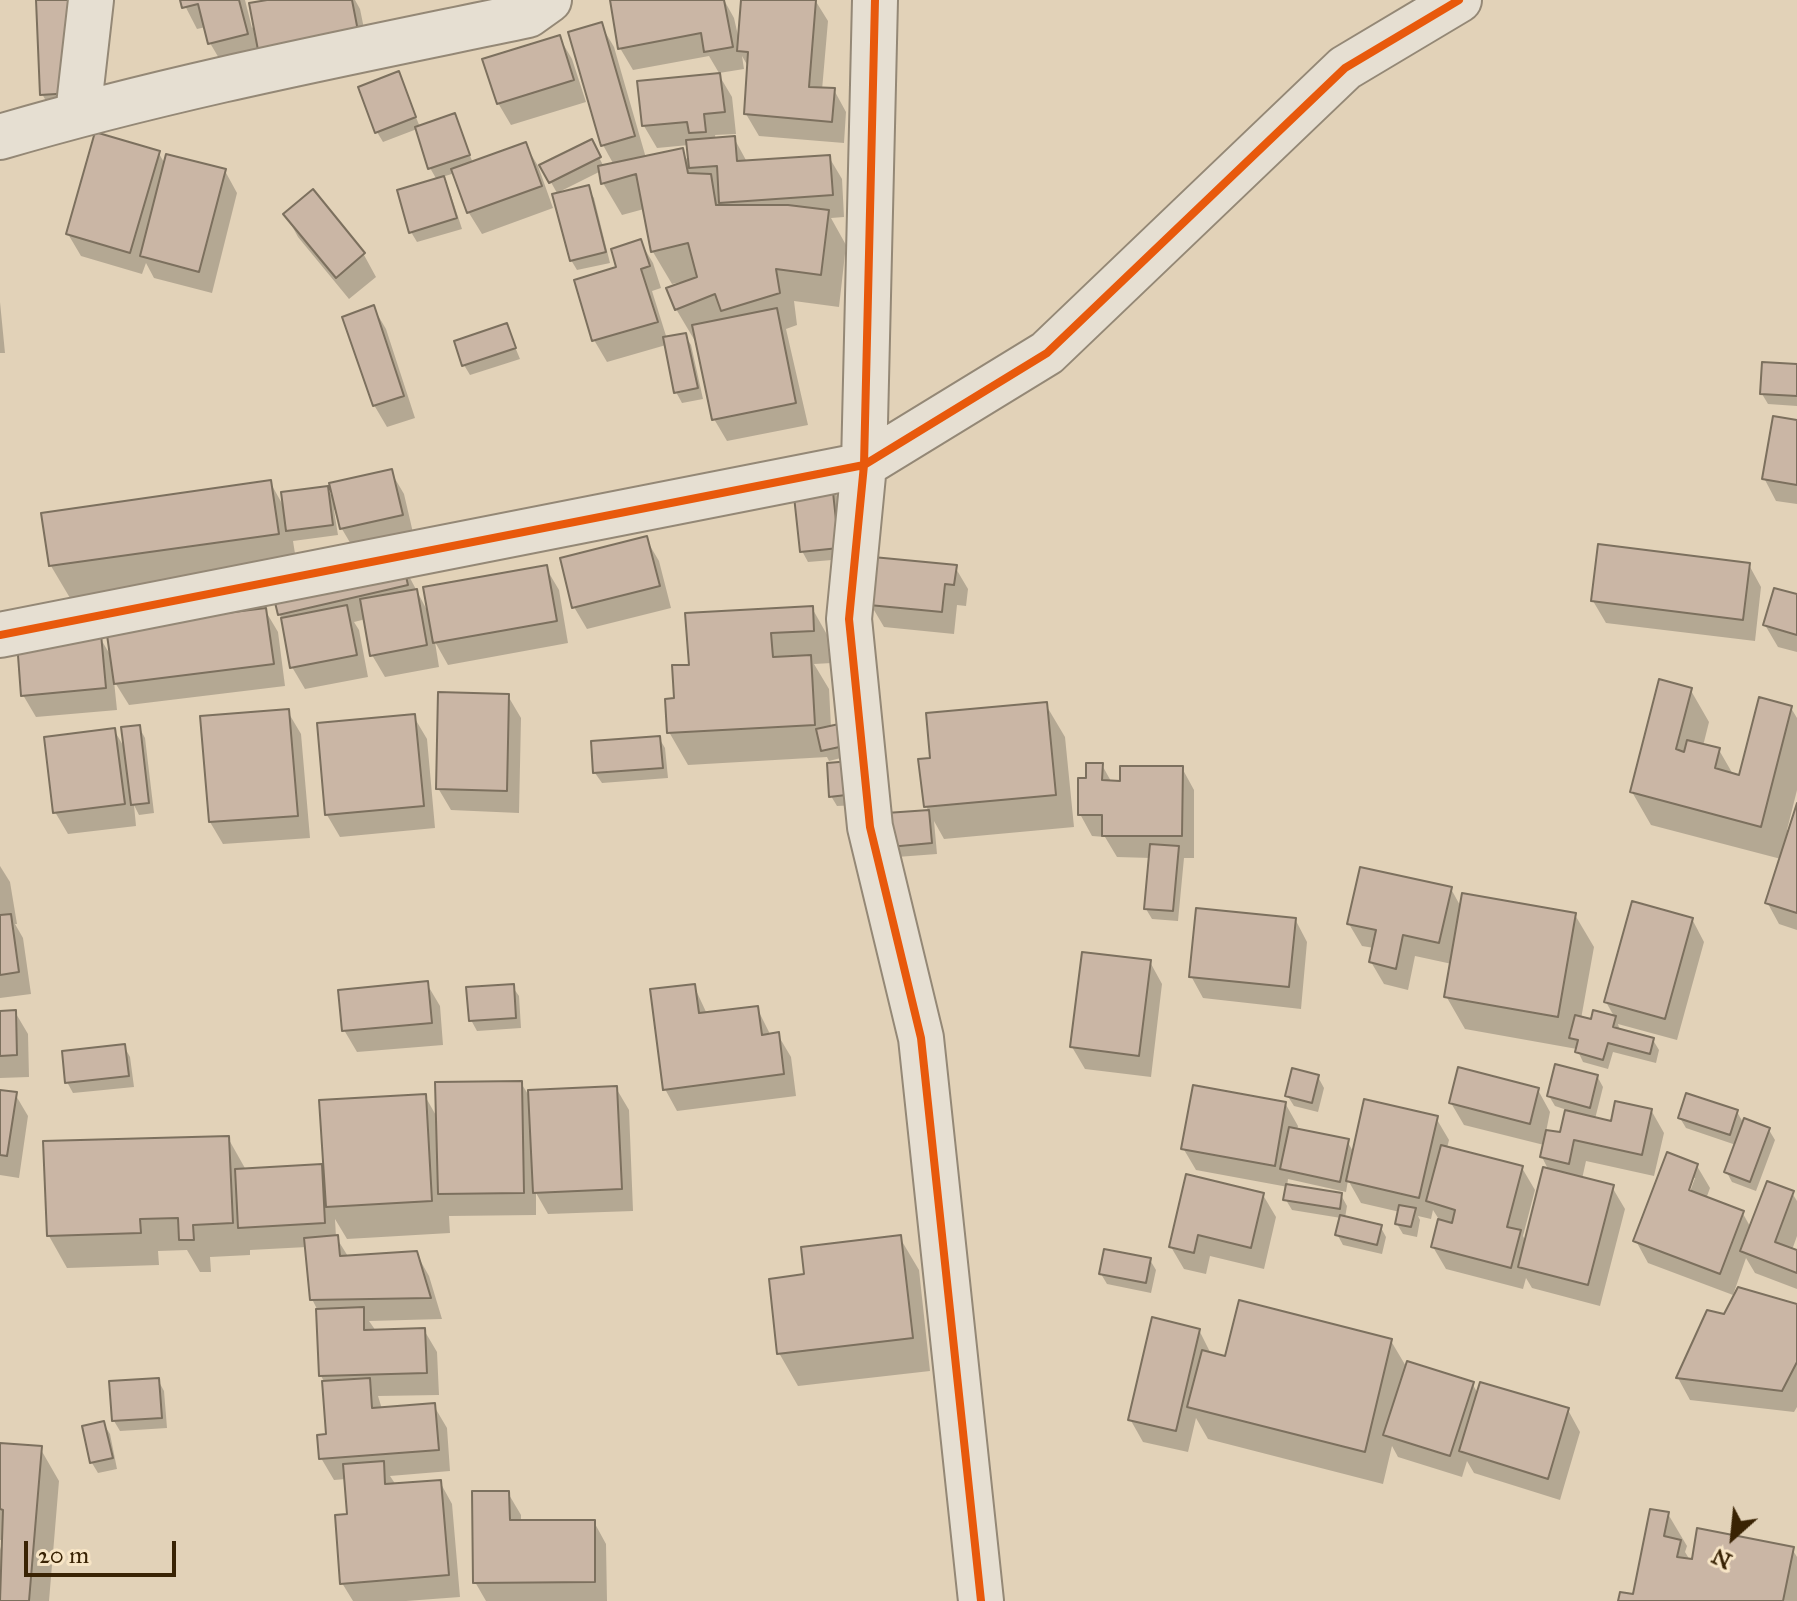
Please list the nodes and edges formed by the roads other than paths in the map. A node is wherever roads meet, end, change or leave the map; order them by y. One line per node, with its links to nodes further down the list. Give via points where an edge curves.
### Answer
1 (91, 0): 5 (street)
2 (549, 0): 5 (street, via 528,15)
3 (875, 0): 7 (street)
4 (1459, 0): 7 (street, via 1345,68 1047,353)
5 (78, 114): 6 (street)
6 (0, 137)
7 (864, 465): 8 (street); 9 (street, via 849,619 870,827 921,1038)
8 (0, 635)
9 (981, 1601)

